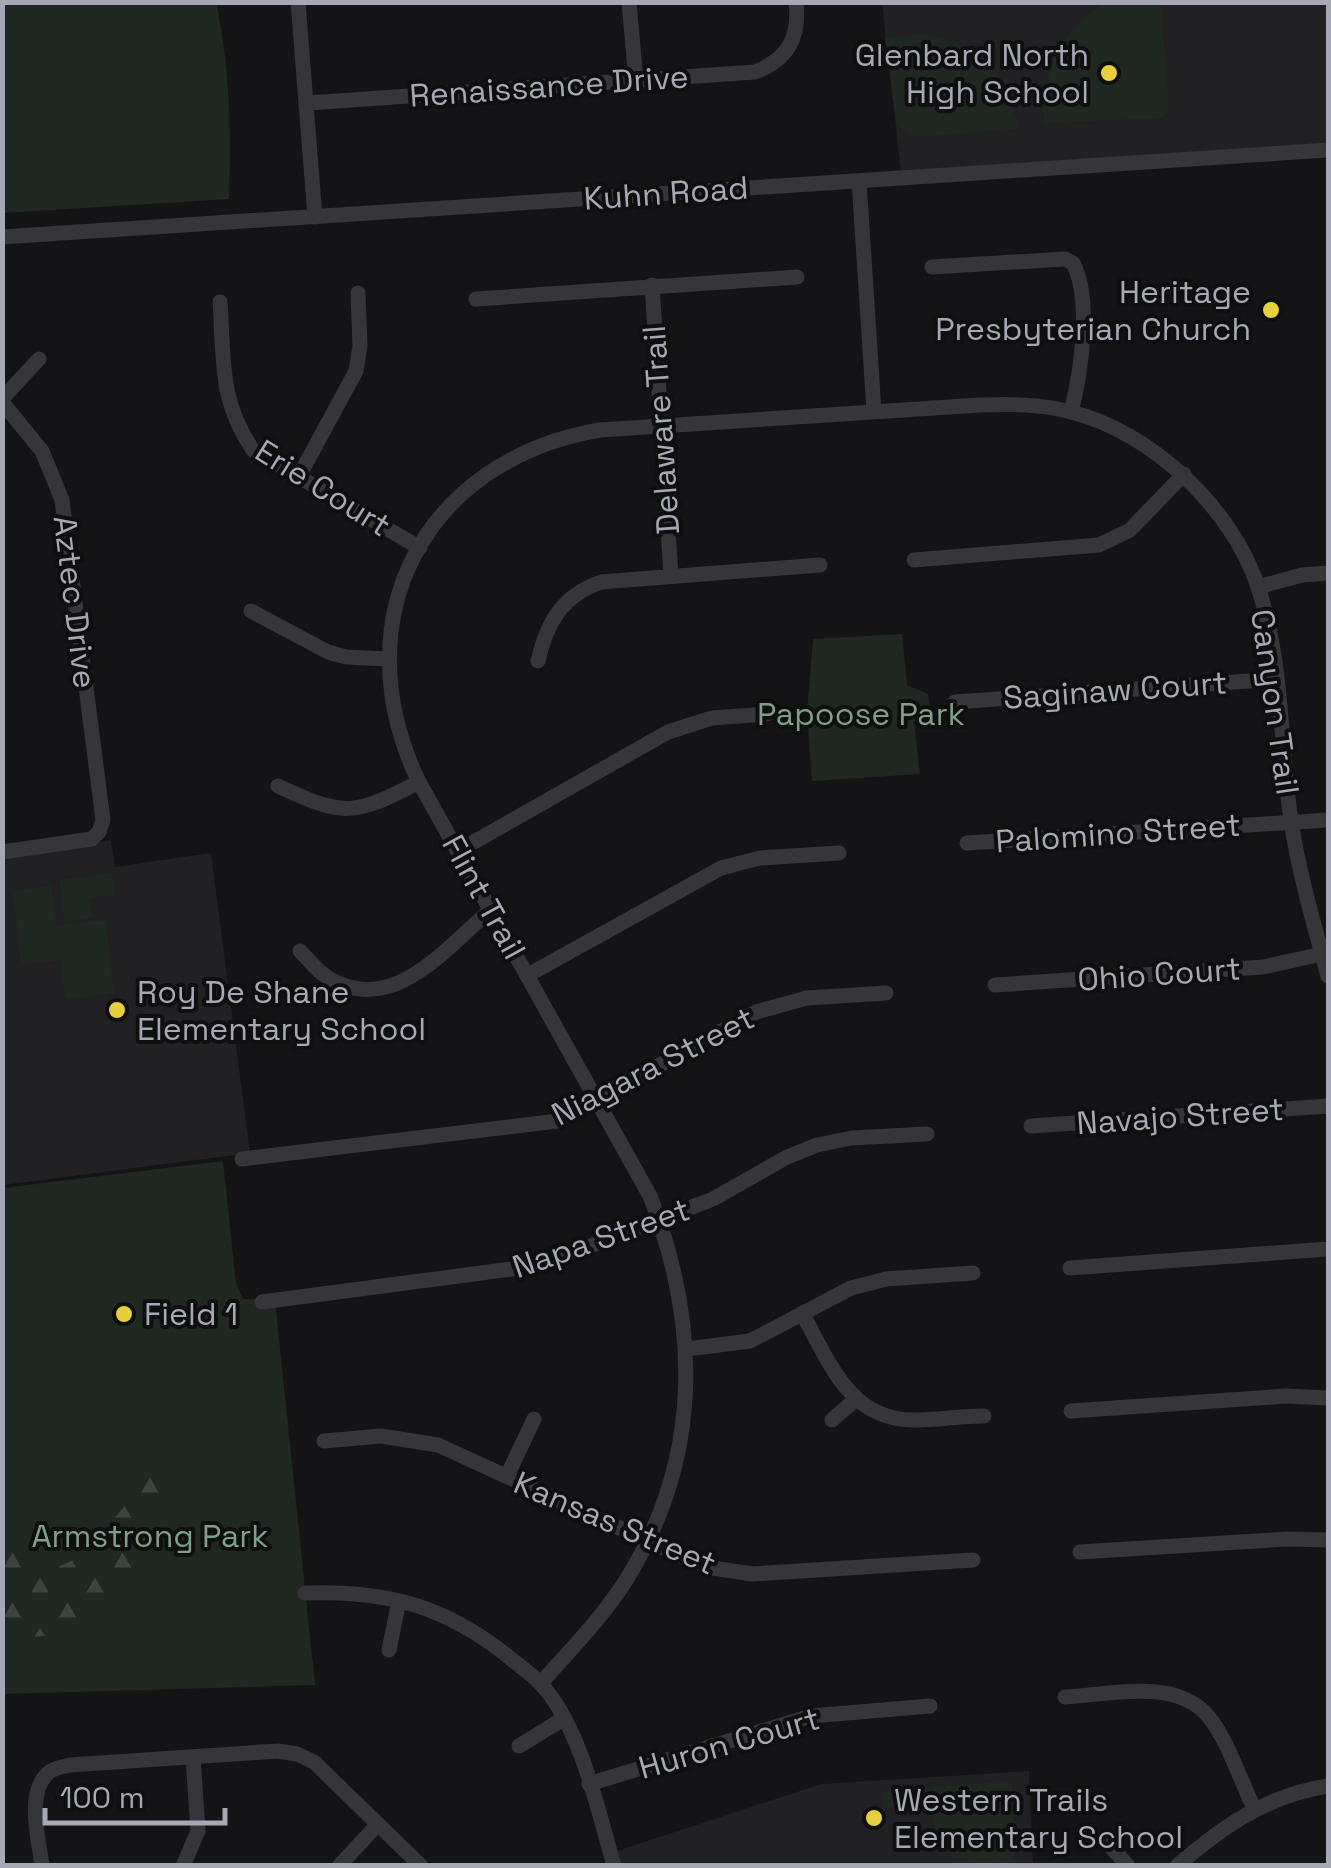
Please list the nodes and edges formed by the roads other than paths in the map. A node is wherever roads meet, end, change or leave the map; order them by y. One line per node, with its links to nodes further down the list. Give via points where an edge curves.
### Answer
1 (298, 2): 5 (street)
2 (629, 2): 4 (street)
3 (796, 2): 4 (street, Renaissance Drive, via 786,54 755,72)
4 (636, 81): 5 (street, Renaissance Drive)
5 (308, 102): 8 (street)
6 (1328, 150): 7 (street, Kuhn Road)
7 (859, 181): 8 (street, Kuhn Road); 18 (street)
8 (315, 216): 9 (street, Kuhn Road)
9 (2, 237)
10 (932, 268): 19 (street, via 1077,260 1084,358)
11 (796, 277): 12 (street)
12 (652, 285): 14 (street); 20 (street, Delaware Trail)
13 (358, 293): 24 (street, via 356,371)
14 (476, 298)
15 (220, 302): 24 (street, Erie Court, via 226,388 236,426 253,450)
16 (39, 358): 17 (street)
17 (2, 401): 43 (street, Aztec Drive, via 42,451 62,500 103,820 92,839)
18 (874, 411): 19 (street, Canyon Trail, via 1003,404); 20 (street, Flint Trail)
19 (1071, 412): 23 (street, Canyon Trail, via 1140,443)
20 (661, 425): 22 (street, Flint Trail, via 576,434); 29 (street, Delaware Trail)
21 (494, 446): 22 (street)
22 (501, 462): 25 (street, Flint Trail, via 458,496)
23 (1184, 474): 26 (street, via 1138,524 1099,545); 30 (street, Canyon Trail, via 1232,536)
24 (298, 478): 25 (street, Erie Court)
25 (420, 548): 32 (street, Flint Trail, via 398,596)
26 (914, 560)
27 (820, 565): 29 (street)
28 (1328, 574): 30 (street)
29 (671, 575): 33 (street, via 619,578 581,590 550,621)
30 (1258, 587): 34 (street, Canyon Trail)
31 (251, 611): 32 (street, via 328,652)
32 (388, 660): 37 (street, Flint Trail, via 396,726)
33 (538, 661)
34 (1275, 679): 35 (street, Saginaw Court); 40 (street, Canyon Trail)
35 (954, 702)
36 (767, 714): 42 (street, via 712,718 668,732)
37 (419, 782): 38 (street, via 350,810 320,806); 42 (street, Flint Trail)
38 (278, 786)
39 (1328, 820): 40 (street, Palomino Street)
40 (1292, 822): 41 (street, Palomino Street); 47 (street, Canyon Trail)
41 (967, 843)
42 (458, 850): 45 (street, Flint Trail)
43 (2, 852)
44 (839, 853): 48 (street, via 730,865)
45 (492, 910): 46 (street, via 421,971 386,988 359,990 335,982); 48 (street, Flint Trail)
46 (300, 951)
47 (1322, 954): 49 (street, Canyon Trail); 50 (street, Ohio Court, via 1263,967)
48 (528, 975): 52 (street, Flint Trail)
49 (1328, 976)
50 (995, 986)
51 (886, 993): 52 (street, Niagara Street, via 777,1004)
52 (598, 1100): 56 (street, Niagara Street, via 558,1121); 57 (street, Flint Trail)
53 (1328, 1106): 54 (street, Navajo Street)
54 (1031, 1126)
55 (927, 1134): 57 (street, Napa Street, via 818,1145)
56 (242, 1159)
57 (660, 1221): 61 (street, Napa Street, via 520,1270); 63 (street, Flint Trail, via 676,1270)
58 (1328, 1249): 59 (street)
59 (1070, 1268)
60 (973, 1274): 62 (street, via 886,1279)
61 (262, 1302)
62 (802, 1313): 63 (street, via 750,1340); 65 (street)
63 (687, 1349): 72 (street, Flint Trail, via 678,1446)
64 (1328, 1398): 66 (street)
65 (855, 1400): 67 (street, via 910,1420); 69 (street)
66 (1071, 1411)
67 (984, 1416)
68 (534, 1418): 71 (street)
69 (832, 1420)
70 (324, 1441): 71 (street, Kansas Street, via 417,1439)
71 (508, 1476): 72 (street, Kansas Street)
72 (646, 1540): 75 (street, Kansas Street, via 712,1568 752,1574); 79 (street, Flint Trail, via 604,1612)
73 (1328, 1540): 74 (street)
74 (1080, 1552)
75 (973, 1560)
76 (305, 1592): 77 (street)
77 (399, 1601): 78 (street); 79 (street, via 476,1632)
78 (388, 1650)
79 (541, 1684): 82 (street)
80 (1064, 1697): 87 (street, via 1154,1692 1185,1699 1209,1716)
81 (930, 1706): 85 (street, Huron Court, via 810,1716)
82 (563, 1719): 83 (street); 85 (street)
83 (519, 1746)
84 (193, 1757): 88 (street, via 298,1754); 91 (street, via 50,1770 36,1808); 92 (street, via 198,1830)
85 (589, 1784): 95 (street)
86 (1328, 1786): 87 (street)
87 (1254, 1808): 90 (street)
88 (378, 1824): 93 (street); 94 (street)
89 (1102, 1837): 96 (street)
90 (1194, 1851): 97 (street); 98 (street)
91 (42, 1866)
92 (183, 1866)
93 (338, 1866)
94 (421, 1866)
95 (614, 1866)
96 (1128, 1866)
97 (1178, 1866)
98 (1207, 1866)

